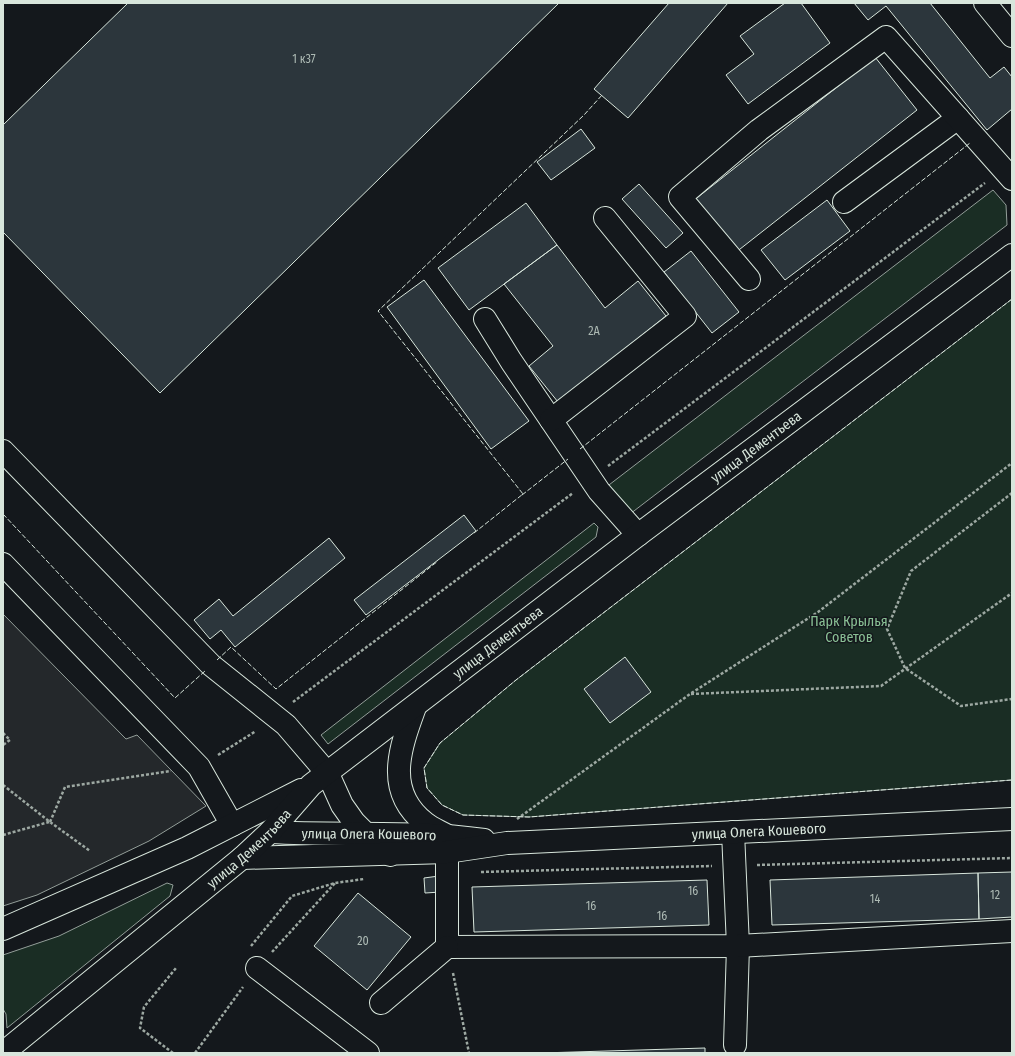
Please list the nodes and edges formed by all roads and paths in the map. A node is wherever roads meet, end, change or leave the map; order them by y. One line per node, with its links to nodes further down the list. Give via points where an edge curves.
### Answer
1 (985, 3): 2 (main road)
2 (1012, 36)
3 (958, 118): 4 (main road); 5 (main road); 8 (main road, via 886,37 759,130 680,196)
4 (1008, 174): 13 (path)
5 (844, 202)
6 (605, 218): 10 (main road, via 685,316)
7 (1012, 255): 15 (main road, улица Дементьева)
8 (749, 279)
9 (485, 319): 10 (main road)
10 (551, 420): 13 (main road)
11 (3, 451): 22 (main road, via 211,665)
12 (1012, 463): 19 (path, via 818,612)
13 (591, 479): 15 (main road); 22 (path)
14 (1012, 493): 18 (path, via 911,571 887,629)
15 (638, 535): 21 (main road, улица Дементьева)
16 (3, 564): 25 (main road)
17 (1012, 593): 18 (path)
18 (905, 668): 19 (path, via 881,686); 20 (path, via 961,706)
19 (690, 694): 30 (path)
20 (1012, 699)
21 (415, 707): 26 (main road, улица Дементьева); 37 (main road, via 399,762 399,782 404,797)
22 (275, 716): 25 (path, via 249,736); 26 (main road, via 286,725)
23 (3, 733): 24 (path, via 10,740)
24 (3, 745)
25 (199, 767): 29 (path, via 65,787); 31 (main road)
26 (319, 780): 31 (main road); 32 (main road, улица Дементьева); 35 (main road)
27 (3, 785): 29 (path)
28 (1012, 819): 33 (main road, улица Олега Кошевого)
29 (50, 822): 34 (path); 36 (path)
30 (513, 822)
31 (232, 825): 32 (main road, улица Олега Кошевого); 39 (main road); 43 (main road, via 187,848)
32 (270, 832): 35 (main road, улица Олега Кошевого); 39 (main road, улица Дементьева)
33 (733, 832): 37 (main road, улица Олега Кошевого, via 507,843); 41 (main road)
34 (3, 835)
35 (367, 835): 37 (main road, улица Олега Кошевого); 38 (main road)
36 (90, 851)
37 (447, 853): 38 (main road, улица Олега Кошевого); 41 (path); 47 (main road)
38 (390, 855): 39 (main road, улица Олега Кошевого)
39 (242, 858): 52 (main road, улица Дементьева)
40 (1012, 858): 41 (path)
41 (734, 866): 45 (main road)
42 (366, 879): 46 (path, via 335,883 292,896)
43 (3, 929)
44 (1012, 931): 45 (main road)
45 (738, 946): 47 (main road); 51 (main road)
46 (251, 947)
47 (447, 947): 50 (main road); 55 (path)
48 (176, 968): 53 (path, via 144,1007 140,1028)
49 (257, 968): 54 (main road)
50 (381, 1003)
51 (735, 1045)
52 (3, 1053)
53 (173, 1053)
54 (368, 1053)
55 (469, 1053)

